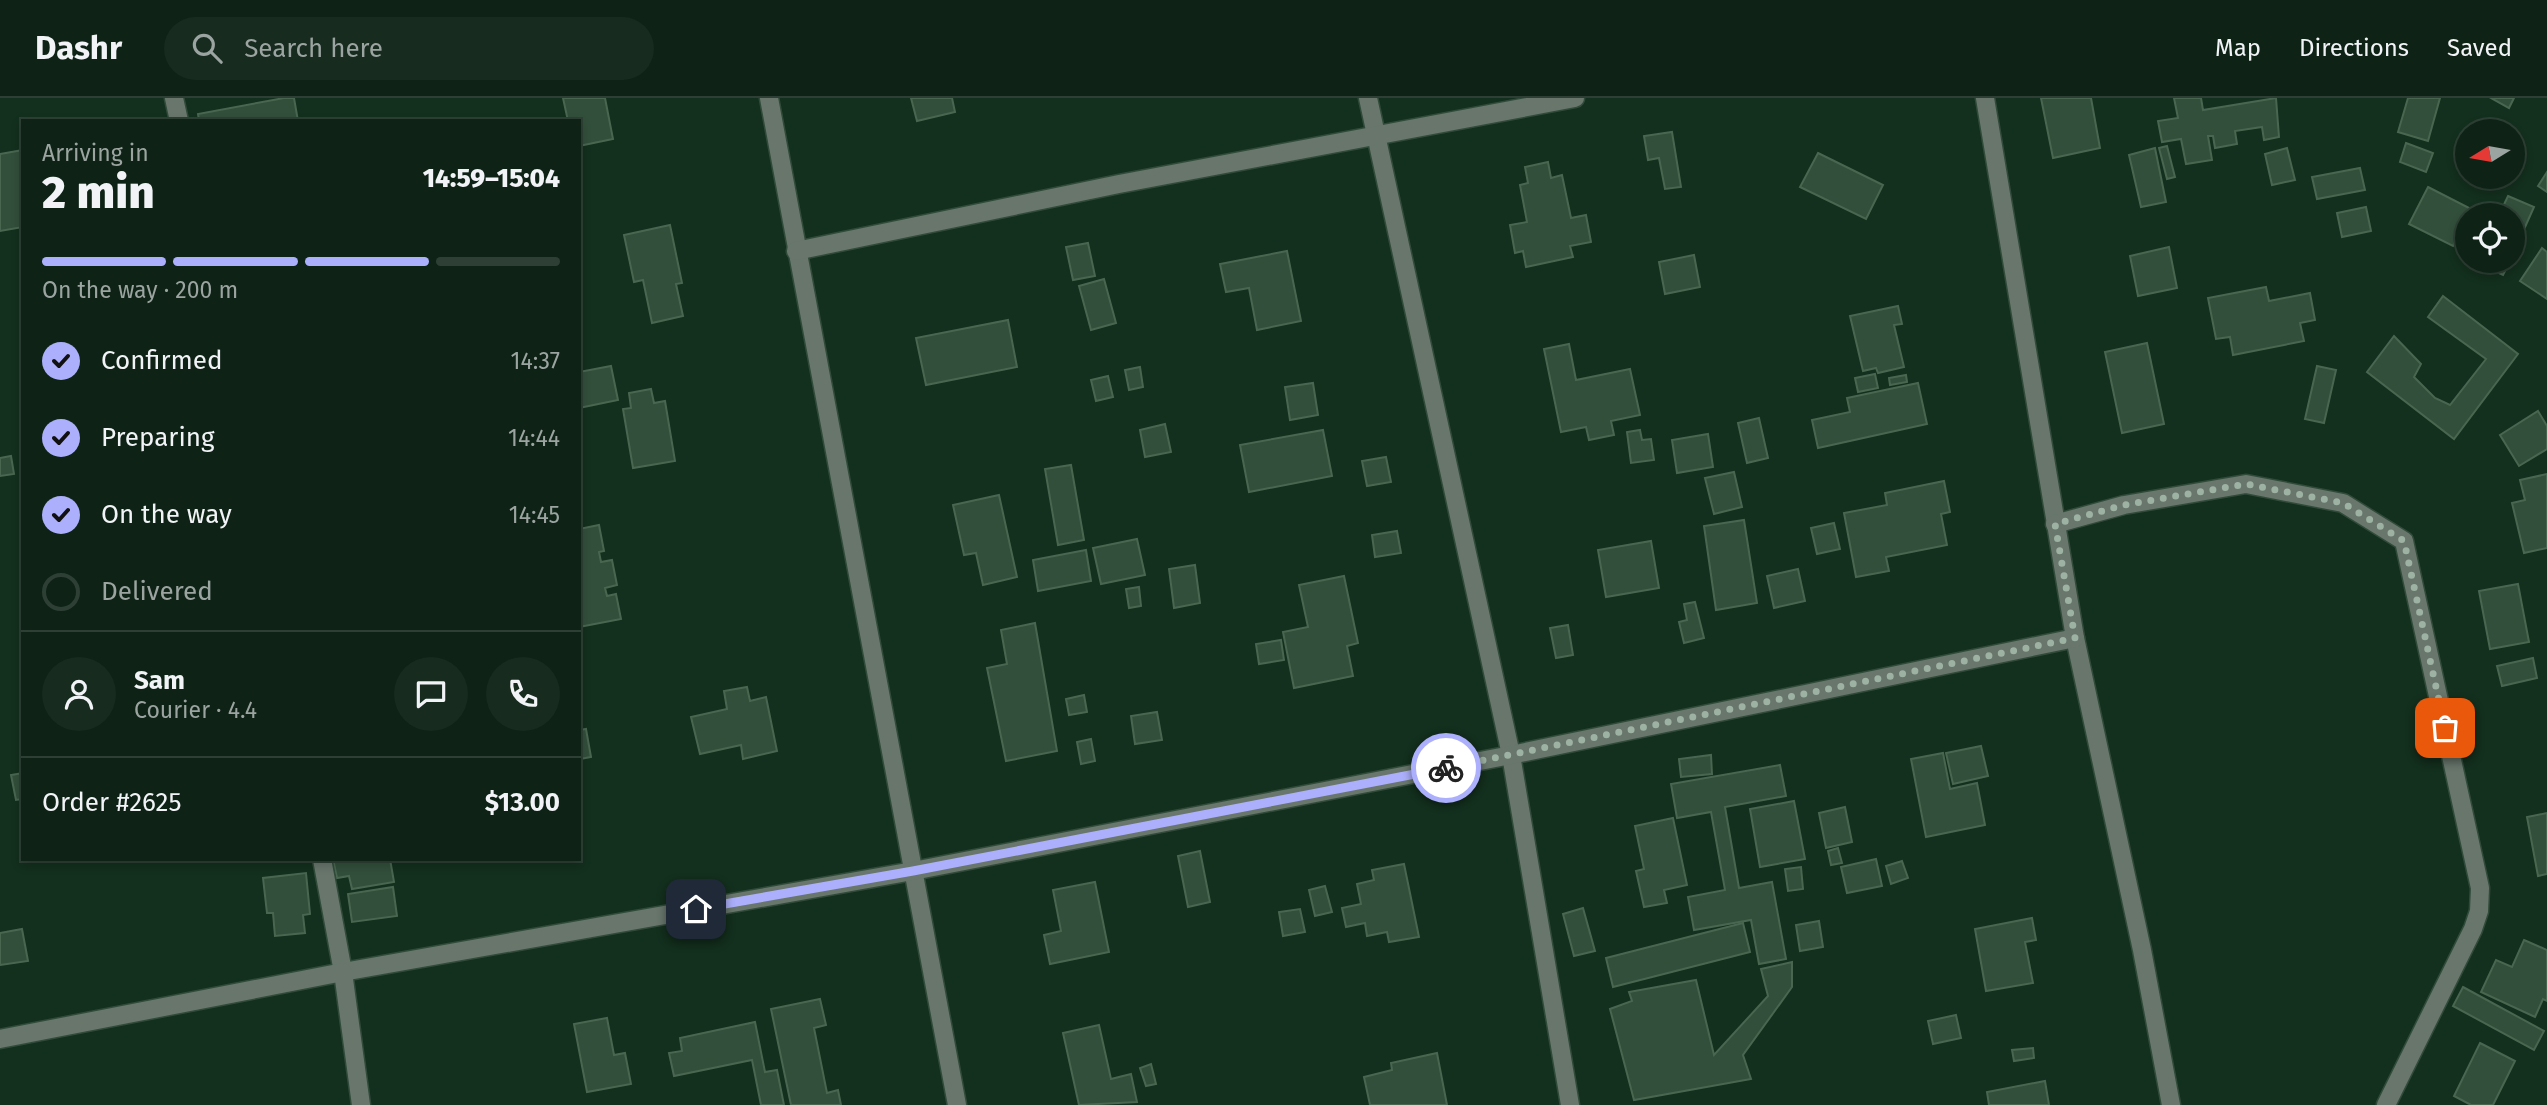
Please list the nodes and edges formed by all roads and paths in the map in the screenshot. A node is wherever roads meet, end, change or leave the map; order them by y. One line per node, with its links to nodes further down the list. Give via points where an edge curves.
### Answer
1 (174, 98): 6 (street)
2 (769, 98): 8 (street)
3 (1368, 98): 7 (street)
4 (1575, 98): 7 (street)
5 (1984, 98): 9 (street)
6 (178, 119)
7 (1375, 136): 8 (street); 11 (street)
8 (796, 251): 13 (street)
9 (2055, 524): 10 (street); 20 (street, via 2124,505 2246,484 2343,503 2404,541 2480,888 2473,929)
10 (2075, 638): 11 (street); 19 (street)
11 (1511, 755): 13 (street); 18 (street)
12 (321, 861): 14 (street)
13 (913, 871): 14 (street); 17 (street)
14 (343, 972): 15 (street); 16 (street)
15 (0, 1040)
16 (361, 1105)
17 (957, 1105)
18 (1570, 1105)
19 (2171, 1105)
20 (2386, 1105)

